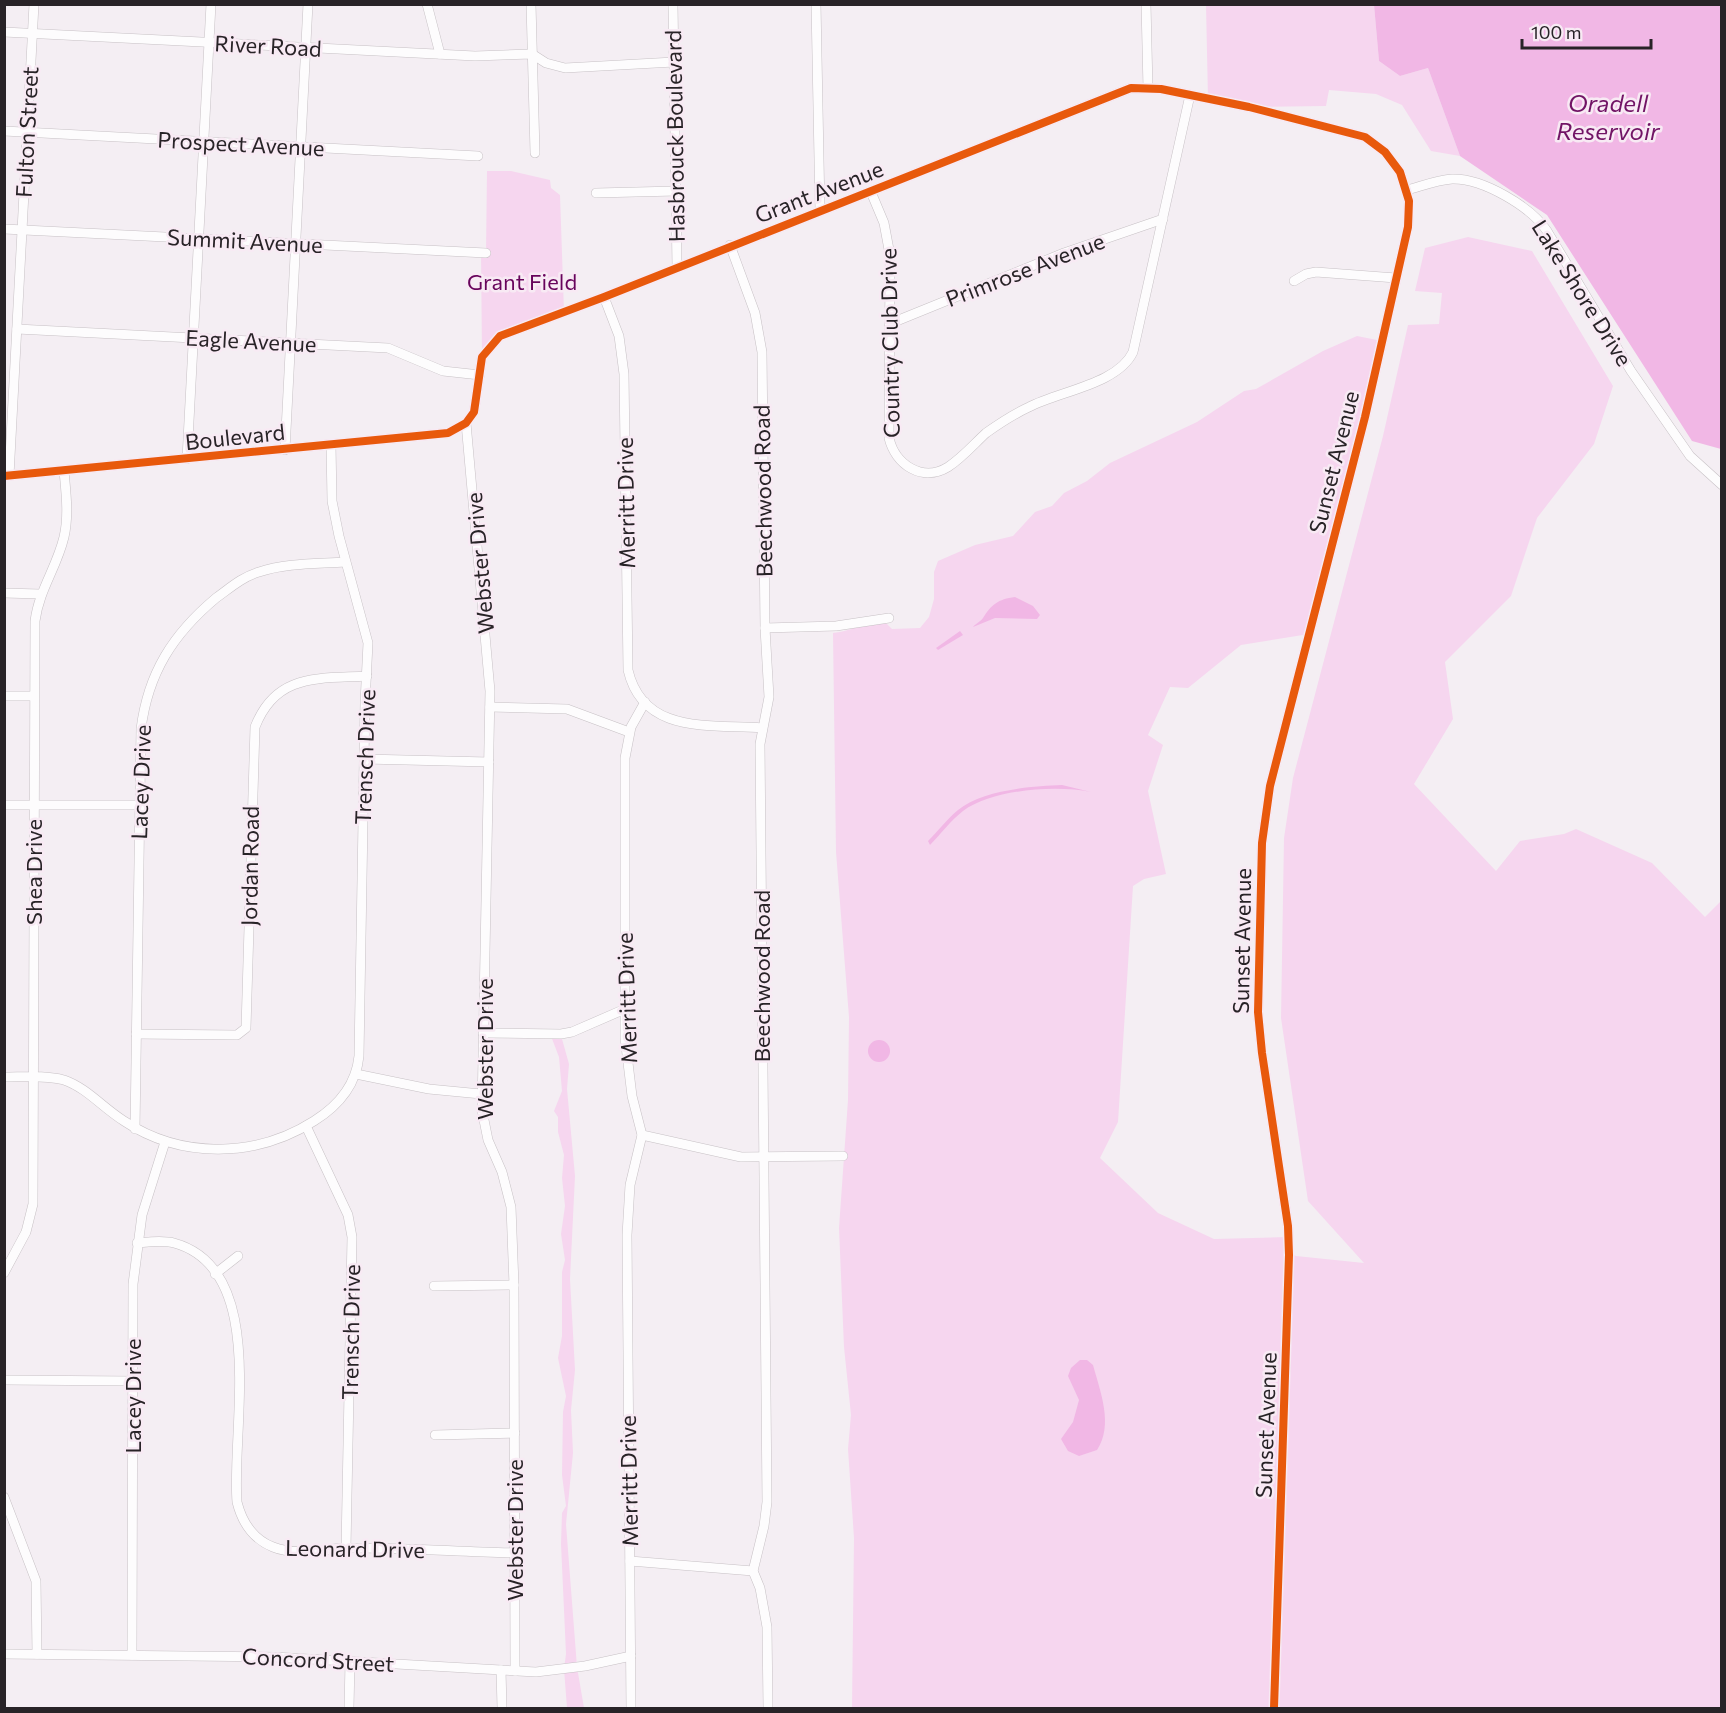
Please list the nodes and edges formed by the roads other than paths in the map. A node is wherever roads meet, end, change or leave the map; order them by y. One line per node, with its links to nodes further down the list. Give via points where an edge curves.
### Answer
1 (34, 4): 10 (street, Fulton Street)
2 (211, 4): 11 (street)
3 (308, 4): 12 (street)
4 (428, 4): 13 (street)
5 (531, 4): 14 (street)
6 (673, 4): 15 (street, Hasbrouck Boulevard)
7 (816, 4): 28 (street)
8 (1146, 4): 16 (street)
9 (4, 32): 10 (street, River Road)
10 (32, 34): 11 (street, River Road); 19 (street, Fulton Street)
11 (209, 43): 12 (street, River Road); 20 (street)
12 (306, 48): 13 (street, River Road); 21 (street)
13 (440, 54): 14 (street, River Road)
14 (532, 54): 15 (street, via 566,68); 22 (street)
15 (674, 62): 25 (street, Hasbrouck Boulevard)
16 (1148, 89): 17 (street, Grant Avenue); 26 (street, Grant Avenue, via 1131,88)
17 (1190, 95): 24 (street, Grant Avenue, via 1365,137 1394,161); 29 (street, Country Club Drive)
18 (4, 131): 19 (street, Prospect Avenue)
19 (27, 133): 20 (street, Prospect Avenue); 31 (street, Fulton Street)
20 (204, 142): 21 (street, Prospect Avenue); 32 (street)
21 (301, 147): 23 (street, Prospect Avenue); 33 (street)
22 (535, 153)
23 (478, 156)
24 (1407, 190): 37 (street, Sunset Avenue, via 1409,215); 53 (street, Lake Shore Drive, via 1442,180 1465,180 1485,186 1535,216 1548,231 1631,371 1698,466)
25 (676, 191): 27 (street); 36 (street, Hasbrouck Boulevard)
26 (871, 192): 28 (street, Grant Avenue); 40 (street, Country Club Drive, via 888,239)
27 (596, 193)
28 (820, 211): 34 (street, Grant Avenue)
29 (1163, 219): 40 (street, Primrose Avenue, via 1064,253); 40 (street, Country Club Drive, via 1133,352 1127,363 1114,374 1041,401 1007,419 942,470 915,471 900,461 891,447)
30 (4, 229): 31 (street, Summit Avenue)
31 (22, 230): 32 (street, Summit Avenue); 41 (street, Fulton Street)
32 (198, 239): 33 (street, Summit Avenue); 42 (street)
33 (296, 244): 35 (street, Summit Avenue); 43 (street)
34 (730, 245): 36 (street, Grant Avenue); 58 (street, Beechwood Road, via 755,313 762,352)
35 (486, 252)
36 (677, 267): 39 (street, Grant Avenue)
37 (1396, 278): 38 (street, via 1316,272); 110 (street, Sunset Avenue, via 1365,417 1269,786 1262,843 1259,1029 1289,1252)
38 (1294, 281)
39 (604, 297): 46 (street, Grant Avenue, via 500,336 482,357); 62 (street, Merritt Drive, via 619,336 624,374 628,670)
40 (889, 324)
41 (17, 329): 42 (street, Eagle Avenue); 45 (street, Fulton Street)
42 (193, 338): 43 (street, Eagle Avenue); 50 (street)
43 (291, 343): 46 (street, Eagle Avenue, via 387,348 443,371); 49 (street)
44 (4, 347): 45 (street)
45 (16, 348): 52 (street, Fulton Street)
46 (480, 375): 47 (street, Grant Avenue, via 477,404)
47 (466, 423): 48 (street, Boulevard, via 448,433); 63 (street, Webster Drive)
48 (331, 445): 49 (street, Boulevard); 54 (street, Trensch Drive, via 332,501)
49 (285, 450): 50 (street, Boulevard)
50 (187, 459): 51 (street, Boulevard)
51 (64, 471): 52 (street, Boulevard); 56 (street, Shea Drive, via 64,537)
52 (7, 476)
53 (1722, 485)
54 (345, 562): 59 (street, Trensch Drive, via 368,644); 70 (street, Lacey Drive, via 258,572 233,585 186,625 163,656 148,692 141,729)
55 (4, 594): 56 (street)
56 (40, 594): 61 (street, Shea Drive, via 34,621)
57 (889, 618): 58 (street, via 836,626)
58 (765, 628): 64 (street, Beechwood Road, via 769,697)
59 (367, 676): 66 (street, Trensch Drive); 73 (street, Jordan Road, via 308,679 291,684 271,698 255,727 246,1028 237,1035)
60 (4, 696): 61 (street)
61 (34, 696): 69 (street, Shea Drive)
62 (645, 702): 64 (street, via 656,713 676,722); 65 (street, Merritt Drive)
63 (490, 707): 65 (street, via 567,709); 67 (street, Webster Drive)
64 (762, 728): 83 (street, Beechwood Road)
65 (629, 732): 71 (street, Merritt Drive, via 625,758)
66 (364, 759): 67 (street); 74 (street, Trensch Drive)
67 (489, 762): 72 (street, Webster Drive)
68 (4, 805): 69 (street)
69 (34, 805): 70 (street); 76 (street, Shea Drive)
70 (140, 805): 73 (street, Lacey Drive)
71 (625, 1009): 72 (street, via 561,1034); 80 (street, Merritt Drive, via 628,1067)
72 (483, 1033): 77 (street, Webster Drive)
73 (136, 1034): 79 (street, Lacey Drive)
74 (356, 1074): 77 (street, via 429,1089); 78 (street, via 336,1105)
75 (4, 1077): 76 (street)
76 (33, 1077): 79 (street, via 75,1085); 86 (street, Shea Drive, via 33,1204 26,1232)
77 (481, 1094): 88 (street, Webster Drive, via 484,1125 508,1190)
78 (306, 1126): 81 (street, via 282,1138 242,1148 198,1149); 95 (street, Trensch Drive, via 348,1215 352,1238)
79 (135, 1129): 81 (street)
80 (642, 1135): 83 (street, via 721,1154); 97 (street, Merritt Drive, via 630,1185 627,1235)
81 (165, 1142): 84 (street, Lacey Drive, via 149,1188)
82 (843, 1156): 83 (street)
83 (764, 1157): 98 (street, Beechwood Road, via 766,1502)
84 (137, 1242): 87 (street, Leonard Drive, via 168,1242 186,1247); 91 (street, Lacey Drive)
85 (238, 1256): 87 (street)
86 (4, 1273)
87 (215, 1274): 95 (street, Leonard Drive, via 227,1291 237,1326 239,1512 260,1539 281,1550)
88 (514, 1284): 89 (street); 92 (street, Webster Drive)
89 (434, 1286)
90 (4, 1380): 91 (street)
91 (133, 1381): 101 (street, Lacey Drive)
92 (515, 1433): 93 (street); 96 (street, Webster Drive)
93 (435, 1435)
94 (4, 1497): 100 (street, via 36,1581)
95 (346, 1548): 96 (street, Leonard Drive)
96 (516, 1553): 105 (street, Webster Drive)
97 (630, 1561): 98 (street); 102 (street, Merritt Drive)
98 (753, 1570): 109 (street, via 767,1627)
99 (4, 1654): 100 (street, Concord Street)
100 (37, 1654): 101 (street, Concord Street)
101 (132, 1655): 103 (street, Concord Street)
102 (631, 1656): 105 (street, Concord Street, via 558,1670); 108 (street, Merritt Drive)
103 (350, 1662): 104 (street, Concord Street); 106 (street)
104 (501, 1670): 105 (street, Concord Street); 107 (street)
105 (515, 1671)
106 (349, 1708)
107 (502, 1708)
108 (631, 1708)
109 (768, 1708)
110 (1274, 1708)

